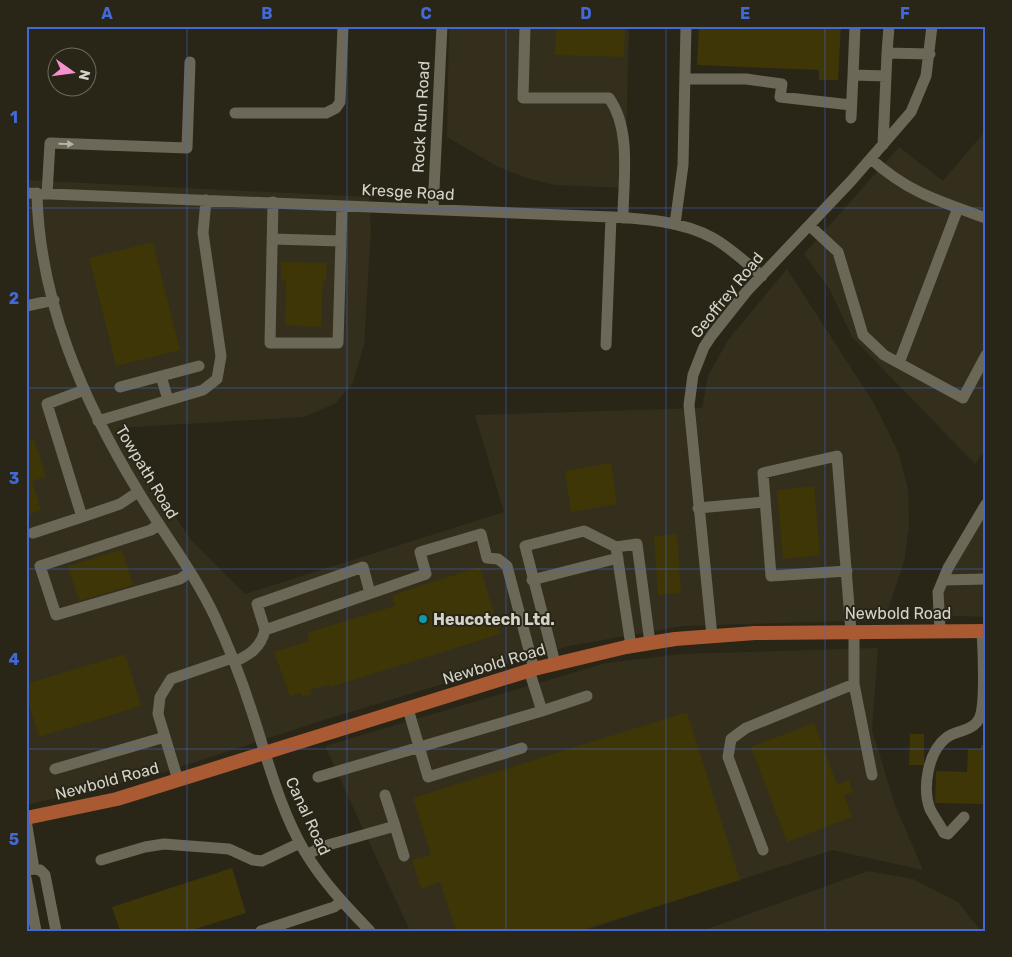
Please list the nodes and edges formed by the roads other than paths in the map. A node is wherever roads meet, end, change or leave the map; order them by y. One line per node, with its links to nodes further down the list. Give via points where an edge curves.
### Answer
1 (343, 26): 15 (street, via 340,102 336,108 326,113)
2 (442, 26): 24 (street, Rock Run Road)
3 (525, 26): 25 (street, via 523,98 610,98 619,112 624,154)
4 (686, 26): 13 (street)
5 (855, 26): 11 (street)
6 (889, 26): 8 (street)
7 (932, 26): 9 (street, Geoffrey Road)
8 (888, 53): 9 (street); 12 (street)
9 (930, 54): 17 (street, Geoffrey Road, via 926,76 911,112)
10 (190, 62): 19 (street, Towpath Road, one-way to 10, via 50,143 187,148)
11 (853, 75): 12 (street); 14 (street)
12 (886, 76): 17 (street)
13 (685, 79): 14 (street, via 746,79 782,84 780,97); 27 (street, via 683,165)
14 (851, 105): 16 (street)
15 (235, 113)
16 (851, 118)
17 (883, 145): 18 (street, Geoffrey Road)
18 (870, 159): 23 (street, via 917,193); 28 (street, Geoffrey Road)
19 (37, 193): 20 (street, Kresge Road); 32 (street, Towpath Road, via 42,253)
20 (206, 200): 21 (street, Kresge Road); 41 (street, via 203,233 221,356 220,373 209,387)
21 (273, 202): 22 (street, Kresge Road); 29 (street)
22 (342, 206): 24 (street, Kresge Road); 30 (street)
23 (958, 208): 26 (street); 36 (street)
24 (433, 209): 25 (street, Kresge Road)
25 (617, 217): 27 (street, Kresge Road); 34 (street)
26 (986, 218)
27 (675, 224): 31 (street, Kresge Road, via 712,238)
28 (810, 226): 31 (street, Geoffrey Road); 36 (street, via 838,252 863,335)
29 (272, 239): 30 (street); 30 (street, via 270,343 338,344)
30 (341, 241)
31 (762, 276): 46 (street, Geoffrey Road, via 712,335 693,375 689,405)
32 (54, 300): 33 (street); 40 (street, Towpath Road, via 71,359)
33 (26, 306)
34 (606, 346)
35 (986, 355): 36 (street, via 963,398)
36 (898, 363)
37 (199, 366): 38 (street)
38 (161, 376): 39 (street); 41 (street)
39 (120, 387)
40 (84, 390): 42 (street, Towpath Road); 47 (street, via 46,404)
41 (168, 400): 42 (street)
42 (98, 421): 43 (street, Towpath Road)
43 (138, 492): 47 (street, via 120,504); 48 (street, Towpath Road)
44 (765, 502): 46 (street); 51 (street, via 771,576); 51 (street, via 763,472 837,456)
45 (986, 504): 55 (street)
46 (698, 508): 61 (street, Geoffrey Road)
47 (82, 517): 49 (street)
48 (158, 524): 52 (street, Towpath Road); 52 (street, via 151,530 40,566 56,615 180,579)
49 (32, 533)
50 (617, 553): 54 (street); 54 (street, via 584,531 525,546); 62 (street, via 637,544); 63 (street)
51 (846, 571): 59 (street)
52 (190, 572): 64 (street, Towpath Road, via 215,617)
53 (986, 579): 55 (street)
54 (532, 580): 65 (street)
55 (943, 580): 58 (street, via 938,592)
56 (370, 593): 57 (street); 57 (street, via 363,568 266,601 258,604); 66 (street, via 426,574 420,552 481,534 487,558 498,559 507,566)
57 (265, 630): 64 (street, via 255,650)
58 (940, 630): 59 (main road, Newbold Road); 60 (main road, Newbold Road)
59 (853, 631): 61 (main road, Newbold Road); 67 (street)
60 (984, 631): 80 (street, via 980,718 973,726 947,737 939,745 928,768 930,808 944,833 954,830)
61 (712, 636): 62 (main road, Newbold Road)
62 (650, 643): 63 (main road, Newbold Road)
63 (631, 646): 65 (main road, Newbold Road)
64 (233, 660): 71 (street, via 170,680 158,705); 74 (street, Towpath Road)
65 (555, 663): 66 (main road, Newbold Road)
66 (532, 670): 69 (main road, Newbold Road); 70 (street)
67 (854, 684): 76 (street); 84 (street, via 746,728 731,739 728,757)
68 (587, 696): 70 (street)
69 (408, 709): 72 (street); 74 (main road, Newbold Road)
70 (542, 711): 72 (street)
71 (165, 737): 75 (street); 78 (street)
72 (419, 748): 73 (street, via 428,777); 77 (street)
73 (522, 748)
74 (264, 754): 78 (main road, Newbold Road); 83 (street, Canal Road)
75 (55, 769)
76 (872, 775)
77 (318, 777)
78 (178, 780): 81 (main road, Newbold Road, via 118,799)
79 (385, 795): 82 (street)
80 (964, 816)
81 (26, 819): 88 (street)
82 (395, 826): 85 (street, via 321,847); 86 (street)
83 (300, 843): 85 (street, Canal Road); 87 (street, via 262,861 228,849 164,844)
84 (763, 850)
85 (307, 855): 89 (street, Canal Road)
86 (404, 856)
87 (100, 860)
88 (29, 873): 91 (street); 92 (street, via 40,870 46,876)
89 (341, 902): 90 (street); 94 (street, Canal Road)
90 (278, 929): 93 (street)
91 (36, 931)
92 (56, 931)
93 (261, 931)
94 (370, 931)

